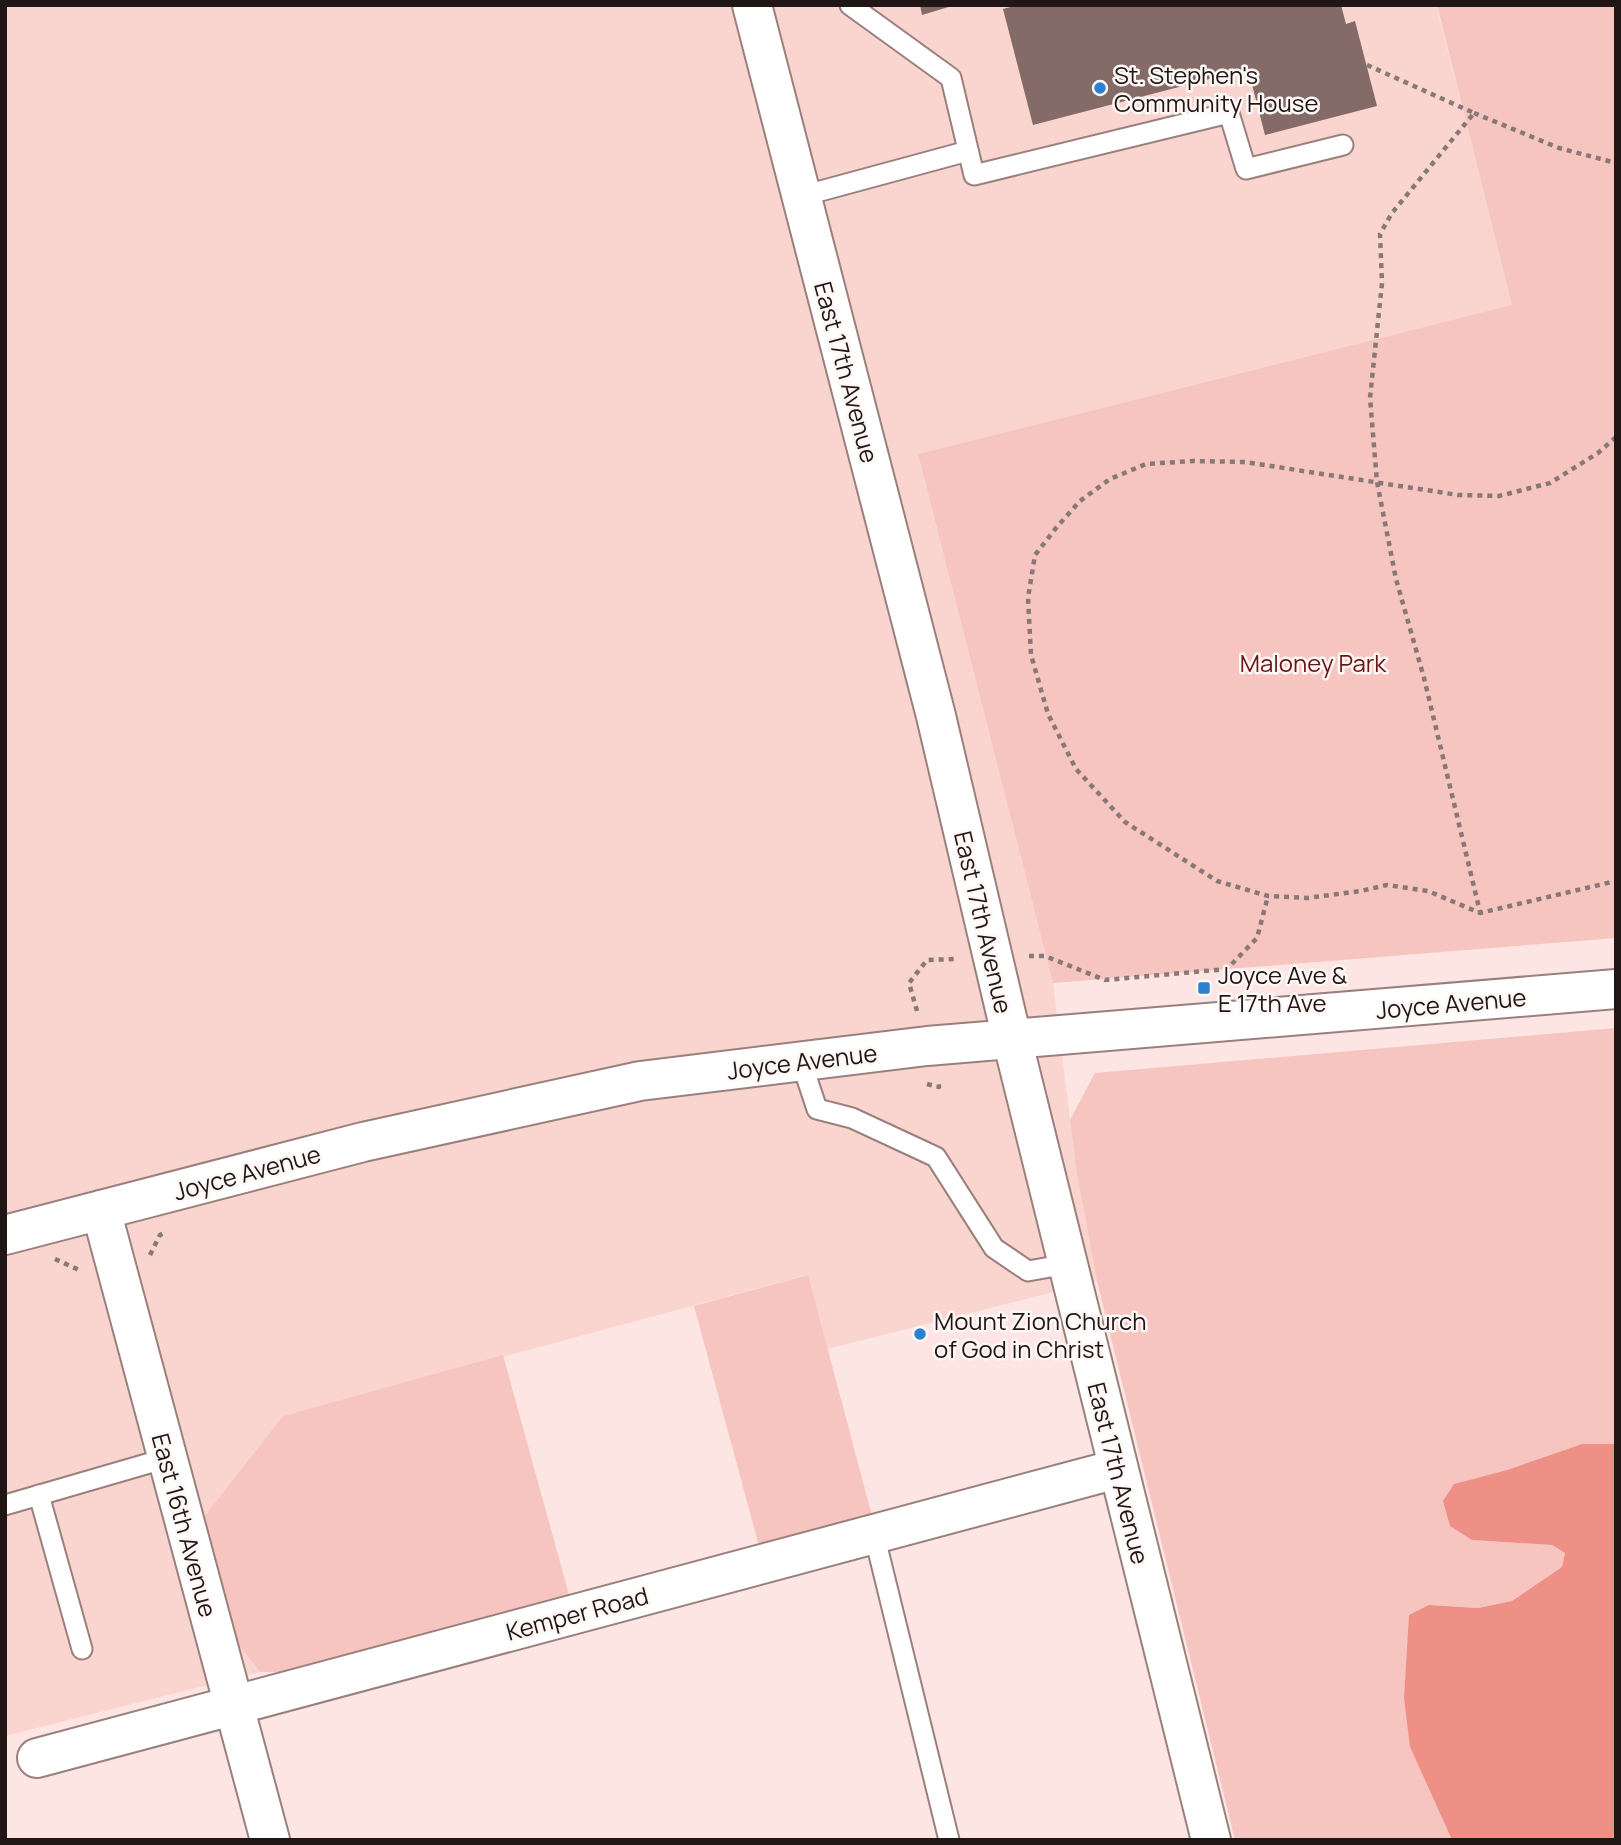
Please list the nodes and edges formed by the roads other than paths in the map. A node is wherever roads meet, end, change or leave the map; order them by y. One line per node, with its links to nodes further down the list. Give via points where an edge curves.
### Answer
1 (752, 5): 5 (street, East 17th Avenue)
2 (850, 5): 4 (lane, via 951,78)
3 (1343, 145): 4 (lane, via 1246,170 1229,113 974,175)
4 (968, 151): 5 (lane)
5 (802, 196): 7 (street, East 17th Avenue, via 936,716)
6 (1616, 989): 7 (street, Joyce Avenue)
7 (1012, 1039): 8 (street, Joyce Avenue); 11 (street, East 17th Avenue)
8 (801, 1061): 9 (street, Joyce Avenue, via 640,1081 363,1142); 11 (lane, via 817,1110 852,1118 936,1157 994,1248 1028,1272)
9 (101, 1210): 10 (street, Joyce Avenue); 12 (street, East 16th Avenue)
10 (5, 1235)
11 (1067, 1264): 13 (street, East 17th Avenue)
12 (167, 1458): 14 (lane); 18 (street, East 16th Avenue)
13 (1117, 1469): 16 (street, Kemper Road); 22 (street, East 17th Avenue)
14 (39, 1495): 15 (lane); 17 (lane)
15 (5, 1505)
16 (873, 1534): 18 (street, Kemper Road); 21 (lane)
17 (82, 1649)
18 (233, 1705): 19 (street, Kemper Road); 20 (street, East 16th Avenue)
19 (37, 1758)
20 (270, 1840)
21 (949, 1840)
22 (1211, 1840)

